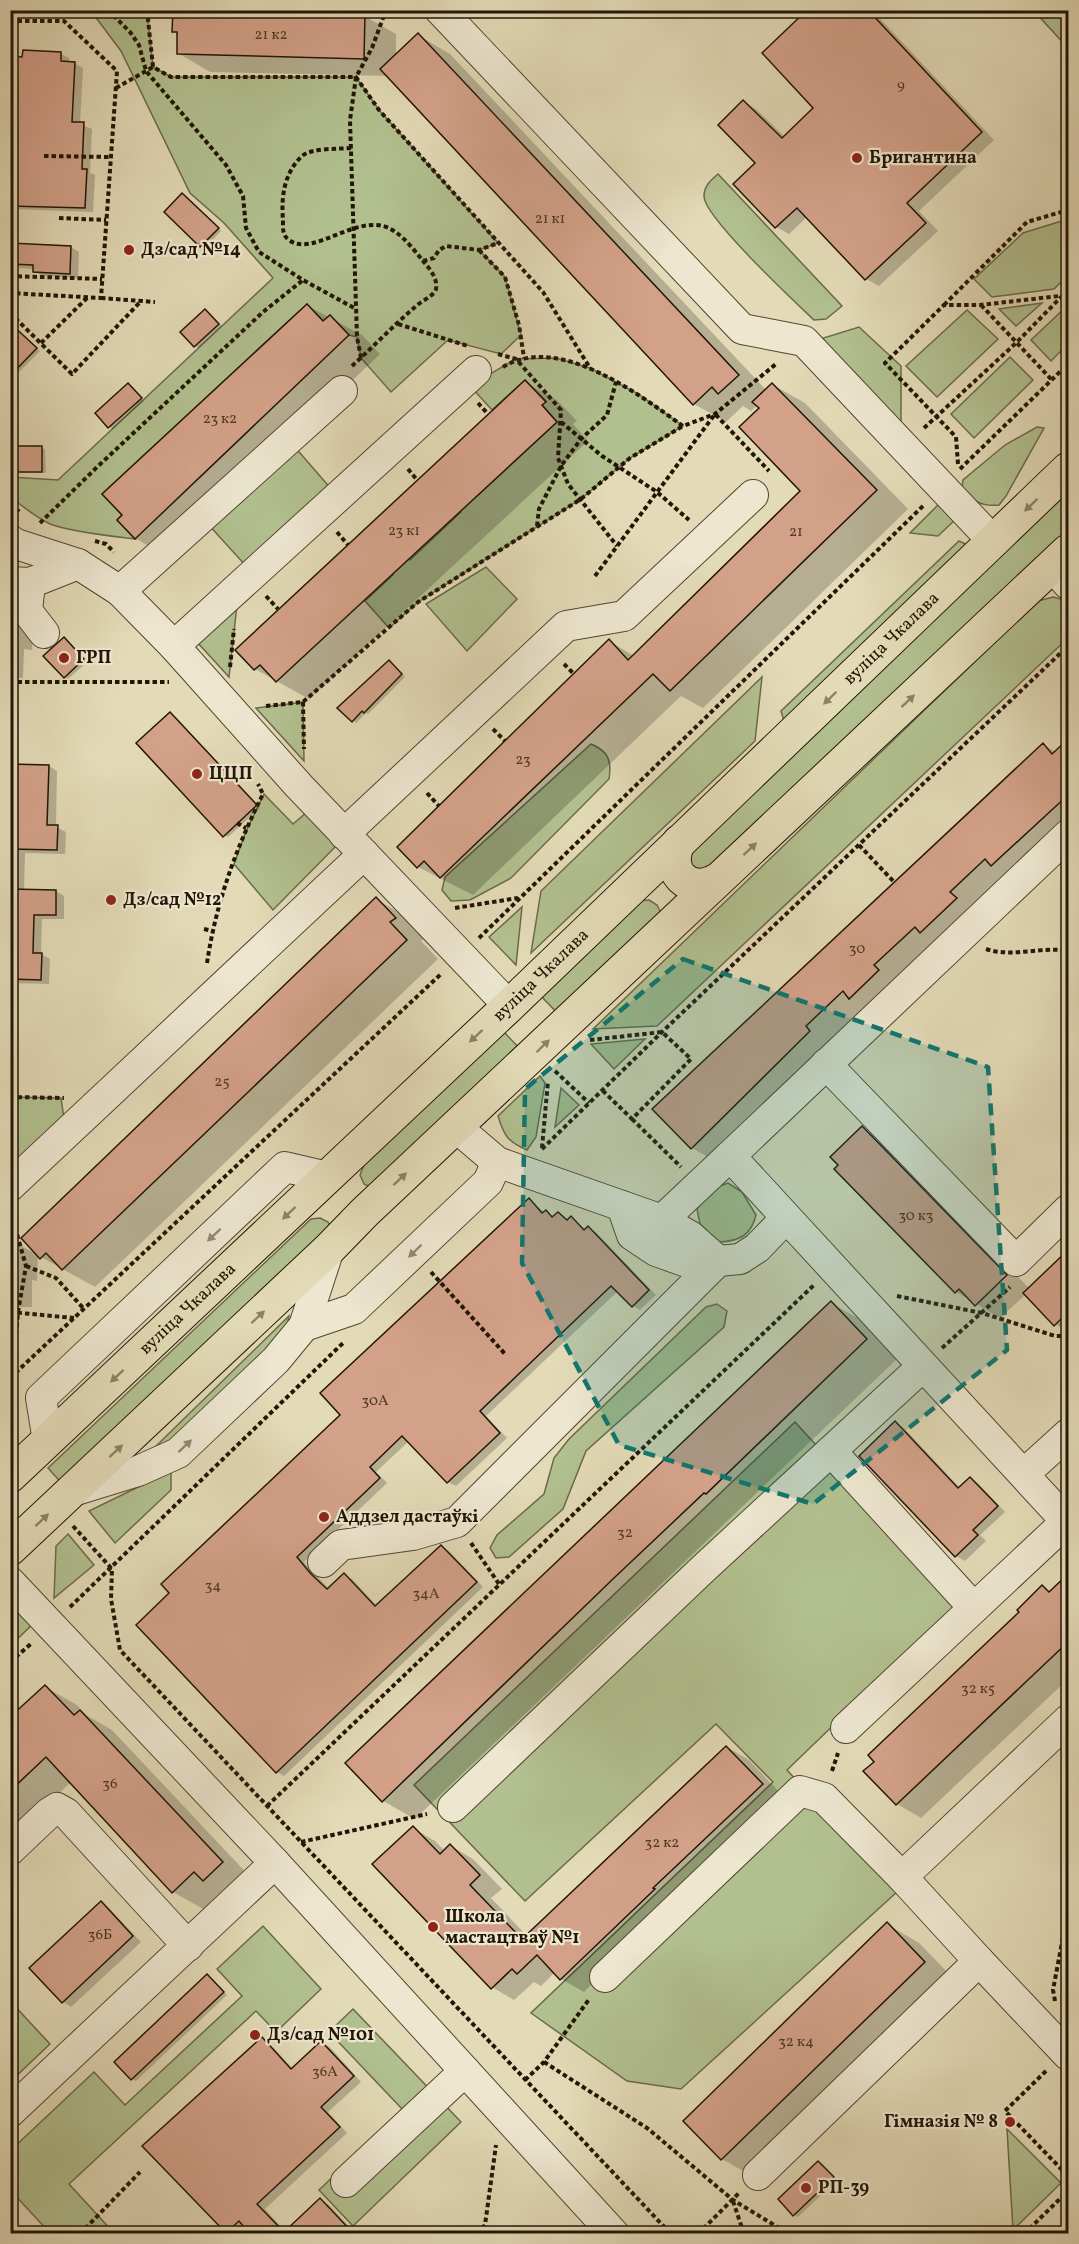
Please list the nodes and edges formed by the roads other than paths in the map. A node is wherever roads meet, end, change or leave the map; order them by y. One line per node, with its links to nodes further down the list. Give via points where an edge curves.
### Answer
1 (440, 10): 7 (lane, via 742,329 804,341)
2 (486, 360): 13 (lane)
3 (342, 391): 11 (lane)
4 (1068, 469): 7 (main road, вуліца Чкалава, one-way to 7)
5 (753, 495): 16 (lane, via 624,616 566,626)
6 (10, 540): 8 (lane)
7 (993, 541): 15 (main road, вуліца Чкалава, one-way to 15)
8 (78, 564): 10 (lane); 11 (lane)
9 (1063, 567): 17 (main road, one-way to 9)
10 (20, 582): 12 (lane, via 27,611)
11 (120, 591): 13 (lane)
12 (44, 633)
13 (174, 646): 16 (lane, via 217,679 271,756)
14 (1068, 835): 21 (lane)
15 (679, 842): 17 (main road, via 674,860 681,877 698,886); 18 (main road, вуліца Чкалава)
16 (354, 844): 20 (lane); 26 (lane, via 105,1099)
17 (717, 880): 19 (main road)
18 (627, 892): 19 (main road, via 649,890 661,900 667,916); 20 (main road, вуліца Чкалава)
19 (662, 932): 22 (main road, one-way to 19)
20 (508, 1005): 25 (main road, вуліца Чкалава, one-way to 25)
21 (826, 1064): 23 (lane); 28 (lane, via 1016,1261)
22 (456, 1127): 24 (lane); 29 (main road, one-way to 22)
23 (730, 1156): 30 (lane); 31 (lane)
24 (508, 1166): 27 (lane); 35 (lane, one-way to 35, via 354,1310)
25 (328, 1177): 29 (main road); 40 (main road, вуліца Чкалава, one-way to 40)
26 (16, 1178)
27 (622, 1206): 31 (lane); 32 (lane, via 632,1235 656,1251)
28 (1068, 1210)
29 (365, 1212): 33 (main road)
30 (786, 1218): 34 (lane, via 757,1248 740,1259); 36 (lane)
31 (662, 1220): 32 (lane)
32 (687, 1248): 34 (lane)
33 (329, 1250): 35 (lane); 41 (main road, one-way to 33)
34 (718, 1261): 44 (lane, via 457,1522 413,1535 341,1545)
35 (304, 1326): 41 (lane, one-way to 35, via 178,1453 276,1360)
36 (923, 1366): 38 (lane); 39 (lane)
37 (1068, 1434): 39 (lane)
38 (831, 1451): 46 (lane); 49 (lane)
39 (1024, 1474): 42 (lane)
40 (10, 1476)
41 (71, 1506): 43 (main road, one-way to 41)
42 (1068, 1522): 46 (lane)
43 (10, 1549)
44 (323, 1562)
45 (10, 1582): 51 (lane)
46 (974, 1608): 48 (lane)
47 (1068, 1719): 52 (lane)
48 (846, 1728)
49 (453, 1807)
50 (10, 1850): 53 (lane, via 57,1808 66,1813)
51 (275, 1863): 53 (lane); 57 (lane)
52 (902, 1877): 54 (lane); 55 (lane, via 824,1798 800,1791)
53 (188, 1946): 58 (lane)
54 (979, 1961): 56 (lane); 59 (lane)
55 (605, 1977)
56 (1067, 2054)
57 (465, 2071): 60 (lane); 61 (lane)
58 (10, 2112)
59 (758, 2175)
60 (346, 2182)
61 (614, 2234)

